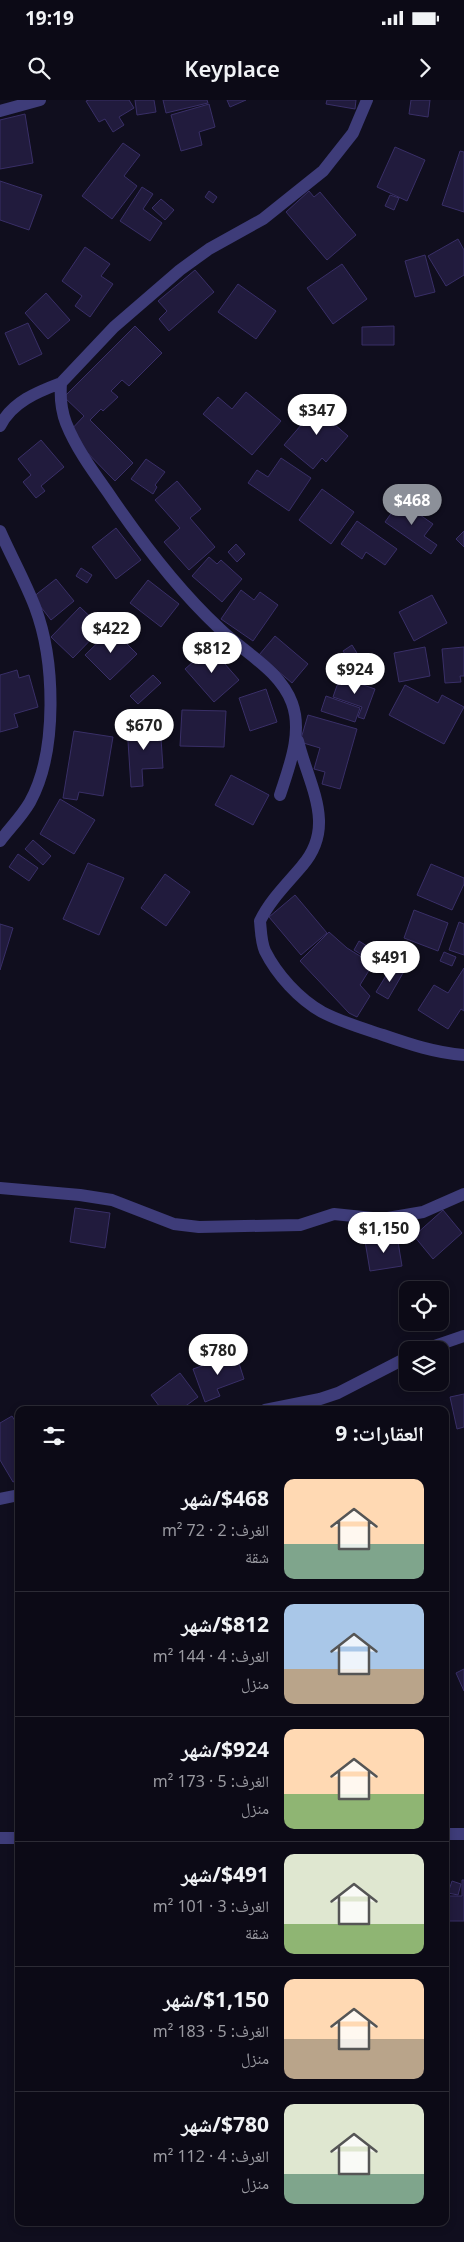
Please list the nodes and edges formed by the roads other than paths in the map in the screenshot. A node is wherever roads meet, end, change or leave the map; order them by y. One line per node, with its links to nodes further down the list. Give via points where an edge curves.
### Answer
1 (40, 100): 3 (street)
2 (367, 100): 4 (street, via 353,133 324,171 263,219 180,270 114,327)
3 (0, 111)
4 (61, 383): 5 (street, via 24,400); 7 (street, via 61,405 66,423 102,484 145,545 187,596 220,630 265,667 287,692 296,717)
5 (0, 426)
6 (0, 531): 9 (street, via 27,586 43,632 50,671 50,693 47,745 38,783 22,815)
7 (295, 732): 8 (street, via 294,752); 10 (street, via 318,807 319,835 309,858 275,896 260,922 265,952 284,979 308,1003 337,1019 448,1054)
8 (280, 795)
9 (0, 841)
10 (464, 1055)
11 (0, 1188): 12 (street, via 112,1200 174,1224 199,1227 300,1225 334,1214 382,1219 423,1212)
12 (464, 1194)
13 (464, 1336): 14 (street)
14 (449, 1341)
15 (399, 1362): 16 (street, via 338,1393)
16 (285, 1406)
17 (15, 1496): 18 (street)
18 (0, 1499)
19 (449, 1834): 20 (street)
20 (464, 1834)
21 (0, 1838): 22 (street)
22 (15, 1838)

